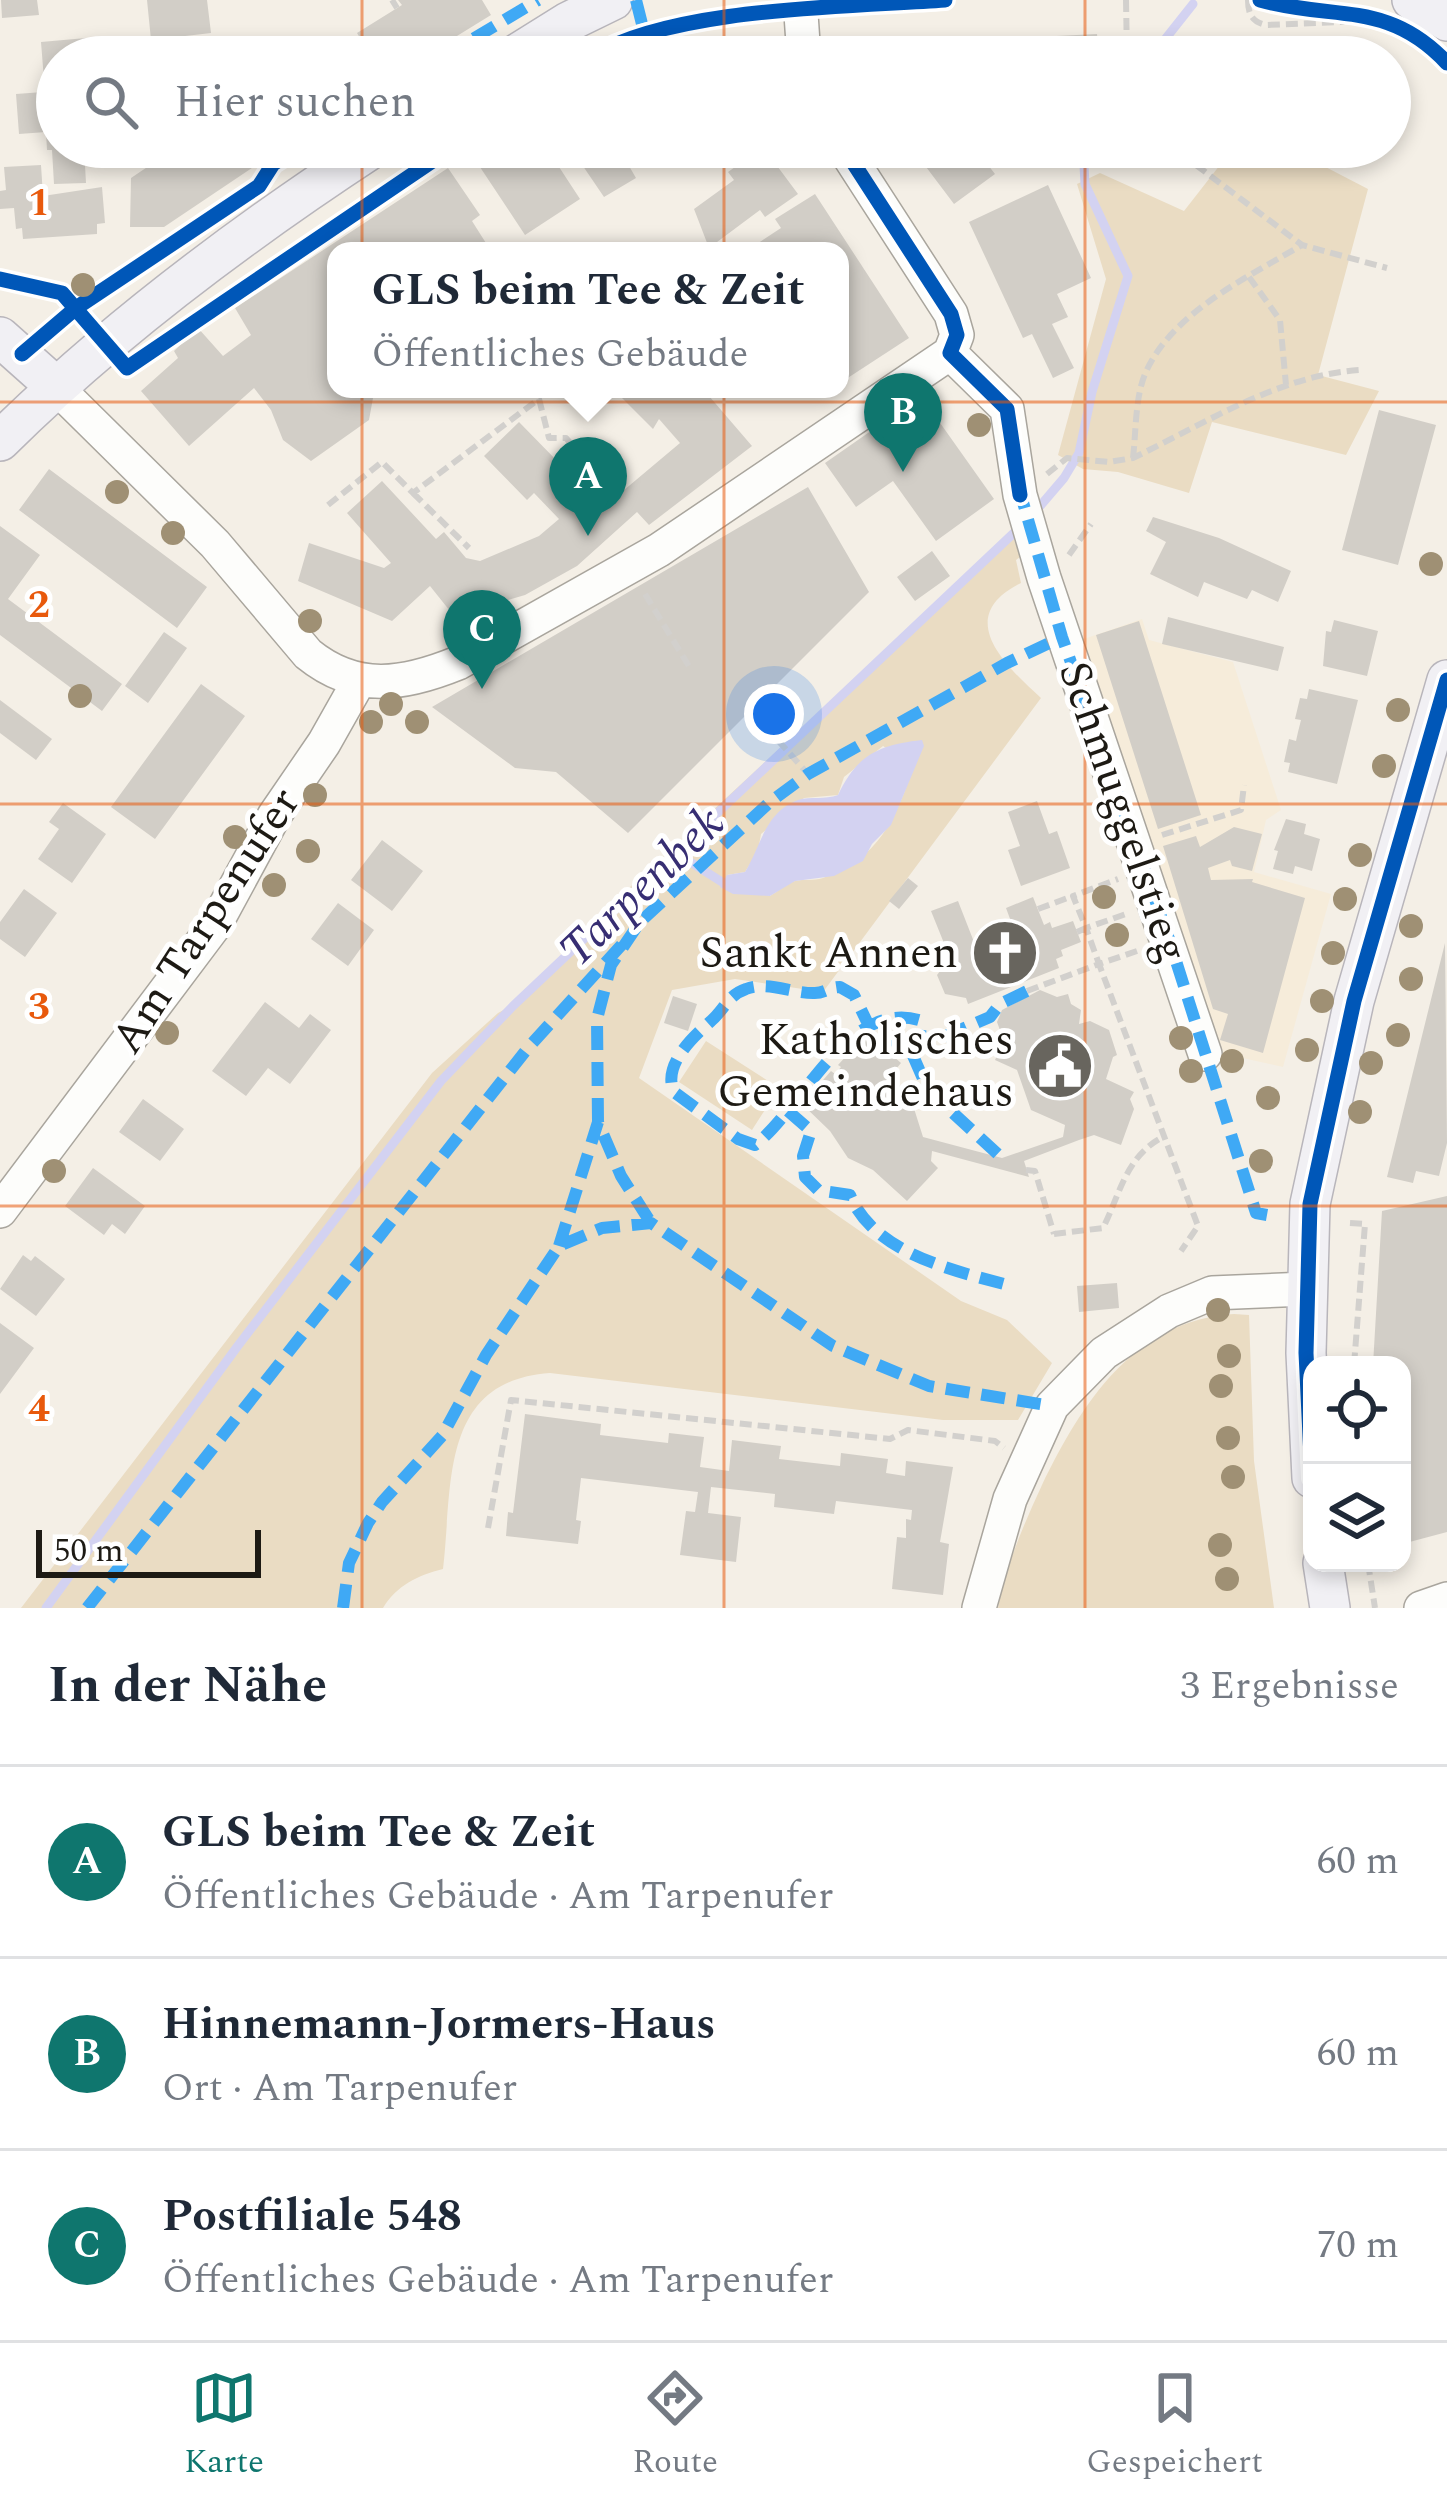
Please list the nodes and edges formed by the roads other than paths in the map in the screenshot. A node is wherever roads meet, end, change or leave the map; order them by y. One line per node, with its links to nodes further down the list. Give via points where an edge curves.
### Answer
1 (613, 0): 5 (main road)
2 (800, 0): 6 (street)
3 (1412, 0): 4 (main road)
4 (1447, 21)
5 (549, 36)
6 (803, 36)
7 (344, 168): 11 (main road)
8 (857, 168): 10 (street, via 951,314 957,335)
9 (0, 337): 11 (main road)
10 (950, 353): 13 (street, via 659,550 458,663 392,683); 15 (street, Schmuggelstieg, via 1007,409 1042,571)
11 (55, 386): 12 (main road); 13 (street, via 215,544 308,654)
12 (0, 441)
13 (359, 682): 16 (street, Am Tarpenufer, via 215,925)
14 (1447, 682): 17 (main road, via 1338,1067 1310,1204)
15 (1205, 1054)
16 (0, 1211)
17 (1306, 1289): 18 (main road); 21 (street, via 1212,1293 1104,1353 1052,1406 1010,1499)
18 (1311, 1464)
19 (1324, 1572): 22 (main road)
20 (1447, 1599): 23 (street)
21 (979, 1608)
22 (1330, 1608)
23 (1421, 1608)

